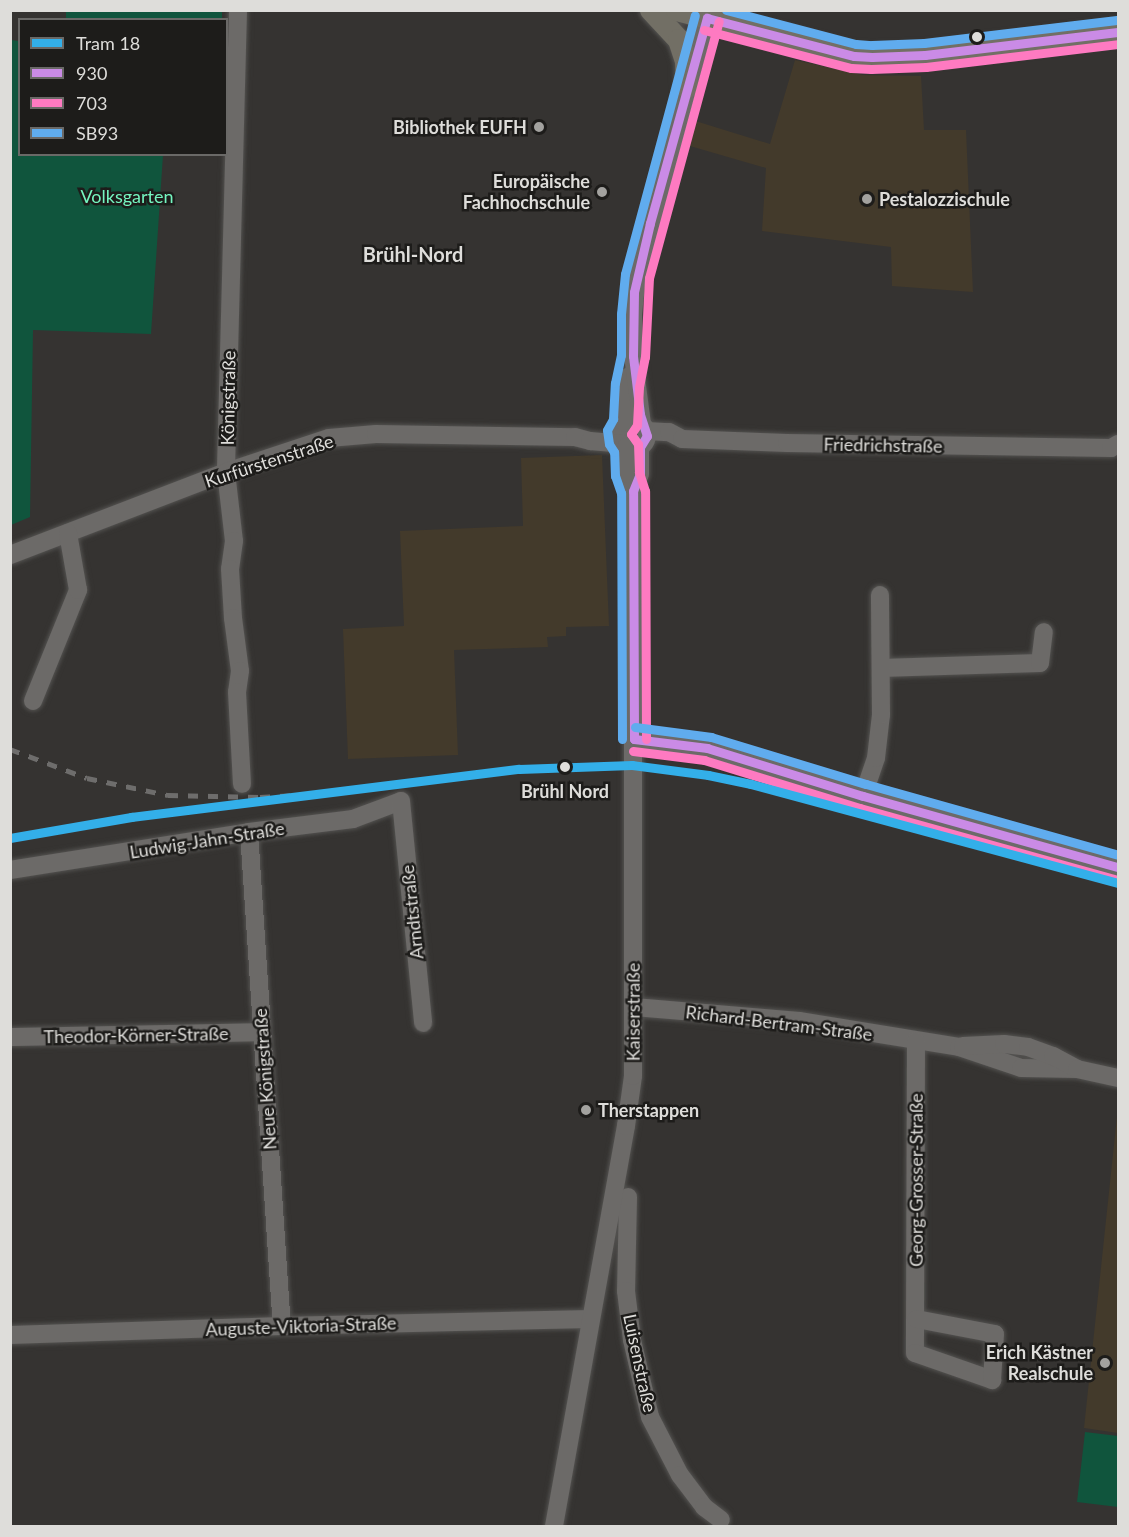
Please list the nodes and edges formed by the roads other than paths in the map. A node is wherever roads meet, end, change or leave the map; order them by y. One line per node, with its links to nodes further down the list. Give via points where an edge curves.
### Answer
1 (238, 10): 11 (street, Königstraße)
2 (651, 10): 8 (main road, via 679,40 686,61)
3 (677, 10): 5 (main road)
4 (750, 10): 7 (main road)
5 (708, 14): 7 (main road); 8 (street, Kaiserstraße)
6 (1119, 32): 7 (main road, via 926,55 872,57)
7 (771, 35)
8 (687, 87): 9 (street, Kaiserstraße, via 637,276)
9 (632, 435): 10 (street, Friedrichstraße, via 669,432 682,439 787,443 1111,448); 11 (street, Kurfürstenstraße, via 590,441 575,437 376,434 329,438); 18 (street, Kaiserstraße, via 640,474 633,491)
10 (1119, 444)
11 (226, 472): 12 (street, Kurfürstenstraße); 19 (street, Königstraße, via 234,541 230,569 240,671 237,692)
12 (68, 533): 13 (street, Kurfürstenstraße); 17 (street, via 78,590)
13 (10, 555)
14 (880, 595): 16 (street)
15 (1044, 632): 16 (street, via 1040,663)
16 (881, 668): 20 (street, via 876,758)
17 (33, 700)
18 (634, 739): 20 (street, via 707,748); 25 (street, Kaiserstraße)
19 (242, 784)
20 (863, 796): 23 (street)
21 (401, 801): 22 (street, Ludwig-Jahn-Straße, via 353,819); 26 (street, Arndtstraße)
22 (249, 832): 24 (street, Ludwig-Jahn-Straße); 27 (street, Neue Königstraße)
23 (1119, 867)
24 (10, 870)
25 (634, 1007): 29 (street, Richard-Bertram-Straße, via 800,1021); 32 (street, Kaiserstraße, via 630,1096)
26 (423, 1023)
27 (261, 1032): 28 (street, Theodor-Körner-Straße); 36 (street, Neue Königstraße)
28 (10, 1037)
29 (916, 1041): 30 (street, Richard-Bertram-Straße, via 959,1047 1020,1068 1077,1069); 34 (street, Georg-Grosser-Straße)
30 (1119, 1078)
31 (628, 1197): 33 (street, Luisenstraße)
32 (597, 1288): 33 (street, Luisenstraße); 35 (street, Kaiserstraße)
33 (626, 1291): 38 (street, Luisenstraße, via 632,1340 650,1417 680,1475 704,1507)
34 (916, 1318): 34 (street, Georg-Grosser-Straße, via 915,1353 992,1380 995,1334)
35 (591, 1319): 36 (street, Auguste-Viktoria-Straße); 39 (street, Kaiserstraße)
36 (282, 1326): 37 (street, Auguste-Viktoria-Straße)
37 (10, 1335)
38 (721, 1520)
39 (554, 1527)

